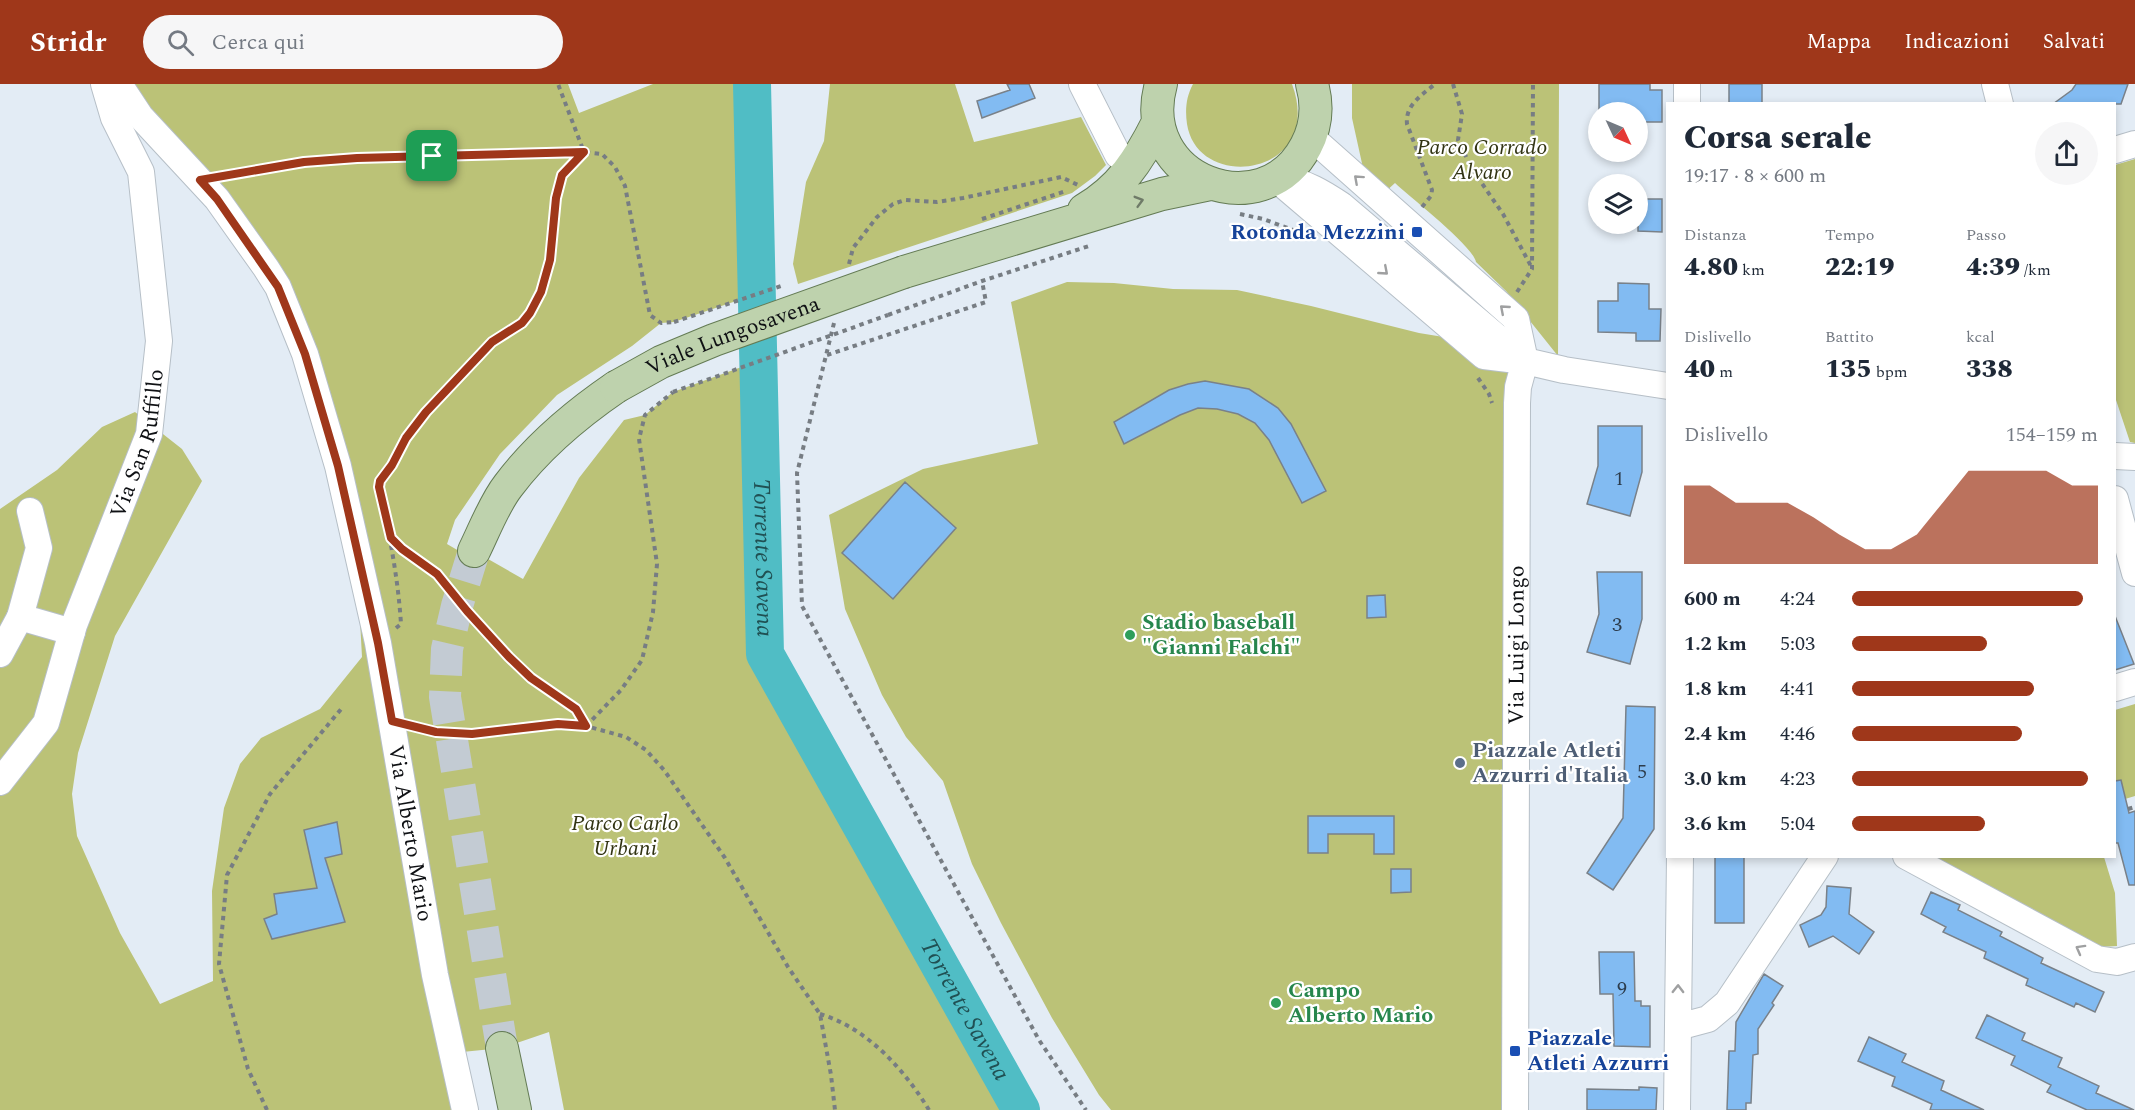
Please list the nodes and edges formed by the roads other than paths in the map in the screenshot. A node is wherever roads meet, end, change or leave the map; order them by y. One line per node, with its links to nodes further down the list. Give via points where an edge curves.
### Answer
1 (104, 84): 28 (street, Via San Ruffillo, via 114,118 141,172 159,341 149,434)
2 (119, 84): 39 (street, Via Alberto Mario, via 140,116 217,199 278,287 305,354 338,466 378,643 435,975)
3 (1082, 84): 14 (street)
4 (1161, 84): 10 (main road)
5 (1312, 84): 11 (main road, via 1316,116)
6 (1687, 84): 8 (street)
7 (1995, 84): 9 (street)
8 (1687, 102)
9 (2000, 102)
10 (1157, 124): 16 (main road, via 1177,162); 18 (main road, Viale Lungosavena, via 1134,167 1117,185 1094,205)
11 (1311, 137): 15 (main road, via 1290,167); 17 (street, via 1320,172); 19 (street, one-way to 11, via 1516,319)
12 (2135, 144): 13 (street)
13 (2116, 150)
14 (1118, 155)
15 (1275, 178): 16 (main road, via 1243,188); 17 (street, via 1305,185); 19 (street, one-way to 19, via 1484,356)
16 (1210, 184): 18 (main road, Viale Lungosavena, one-way to 16)
17 (1341, 205): 19 (street)
18 (1063, 223): 25 (main road, Viale Lungosavena, bridge, via 904,272 714,340 661,362 616,387 551,437 507,488)
19 (1525, 361): 20 (street); 41 (street, Via Luigi Longo, via 1517,410)
20 (1666, 386)
21 (2116, 456): 22 (street)
22 (2135, 457)
23 (2116, 504): 26 (street)
24 (30, 511): 27 (street, via 39,548)
25 (474, 551)
26 (2135, 573)
27 (20, 617): 28 (street); 29 (street)
28 (72, 632): 32 (street, Via San Ruffillo, via 46,723)
29 (0, 654)
30 (2135, 682): 31 (street)
31 (2116, 688)
32 (2, 775)
33 (1680, 858): 37 (street, one-way to 33)
34 (1824, 858): 37 (street, via 1726,1003 1708,1019)
35 (1910, 858): 36 (street, one-way to 35, via 2117,962 2097,959)
36 (2135, 957)
37 (1678, 1027): 42 (street)
38 (502, 1048): 40 (main road)
39 (465, 1110)
40 (515, 1110)
41 (1515, 1110)
42 (1677, 1110)

